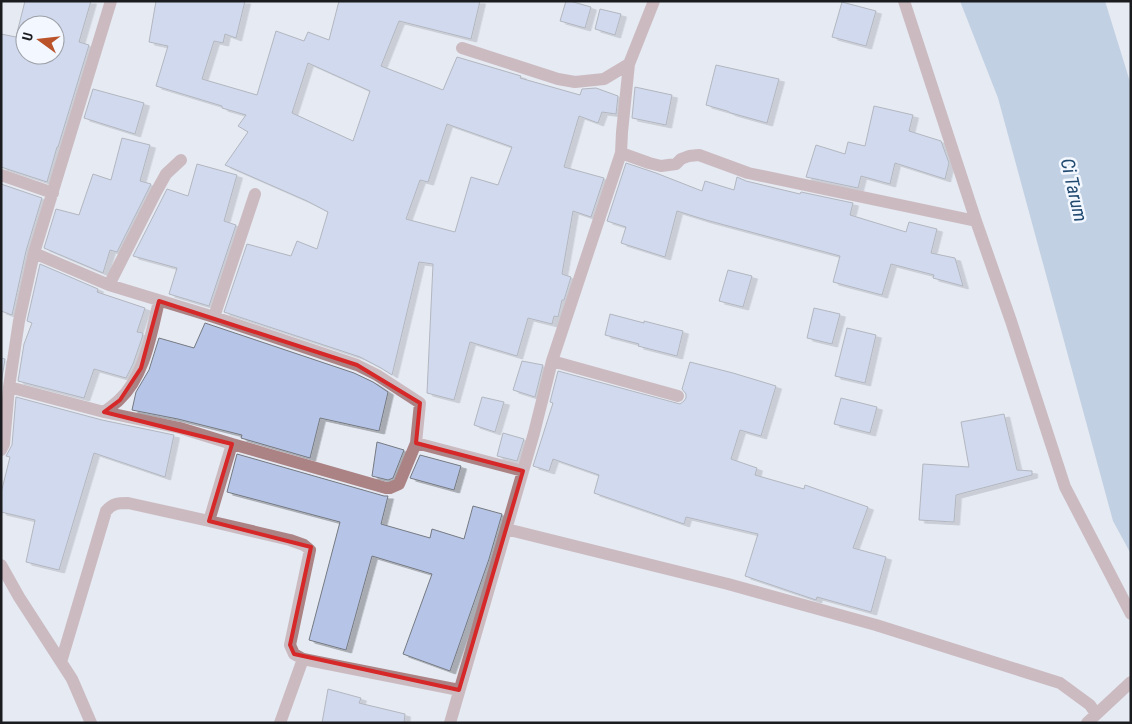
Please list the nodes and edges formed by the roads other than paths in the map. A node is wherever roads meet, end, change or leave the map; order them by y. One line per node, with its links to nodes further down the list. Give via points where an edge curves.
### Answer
1 (111, 1): 9 (street)
2 (654, 1): 5 (street)
3 (904, 1): 11 (street)
4 (462, 48): 5 (street, via 575,82 604,80)
5 (629, 64): 6 (street)
6 (621, 154): 11 (street, via 661,166 699,155 748,173); 16 (street)
7 (181, 160): 13 (street, via 166,174)
8 (1, 174): 9 (street)
9 (53, 193): 12 (street)
10 (255, 194): 15 (street)
11 (976, 221): 27 (street, via 1065,487)
12 (34, 253): 13 (street); 17 (street)
13 (109, 285): 14 (street)
14 (159, 301): 15 (street); 19 (street, via 138,374 120,400)
15 (214, 317): 20 (street, via 378,375 420,403)
16 (552, 361): 18 (street); 23 (street)
17 (9, 388): 19 (street); 22 (street)
18 (678, 396)
19 (104, 412): 21 (street, via 180,428)
20 (416, 443): 21 (street, via 399,484 390,488); 23 (street)
21 (232, 444): 24 (street)
22 (1, 450)
23 (523, 471): 25 (street)
24 (209, 521): 28 (street, via 290,540 310,550 290,645 294,654); 29 (street, via 128,503 111,506 106,511)
25 (506, 529): 31 (street); 32 (street, via 886,628 1060,683 1090,706)
26 (1, 565): 29 (street)
27 (1131, 614)
28 (303, 659): 31 (street); 34 (street)
29 (61, 662): 33 (street)
30 (1131, 682): 32 (street)
31 (460, 690): 35 (street)
32 (1091, 718)
33 (92, 723)
34 (280, 723)
35 (450, 723)

